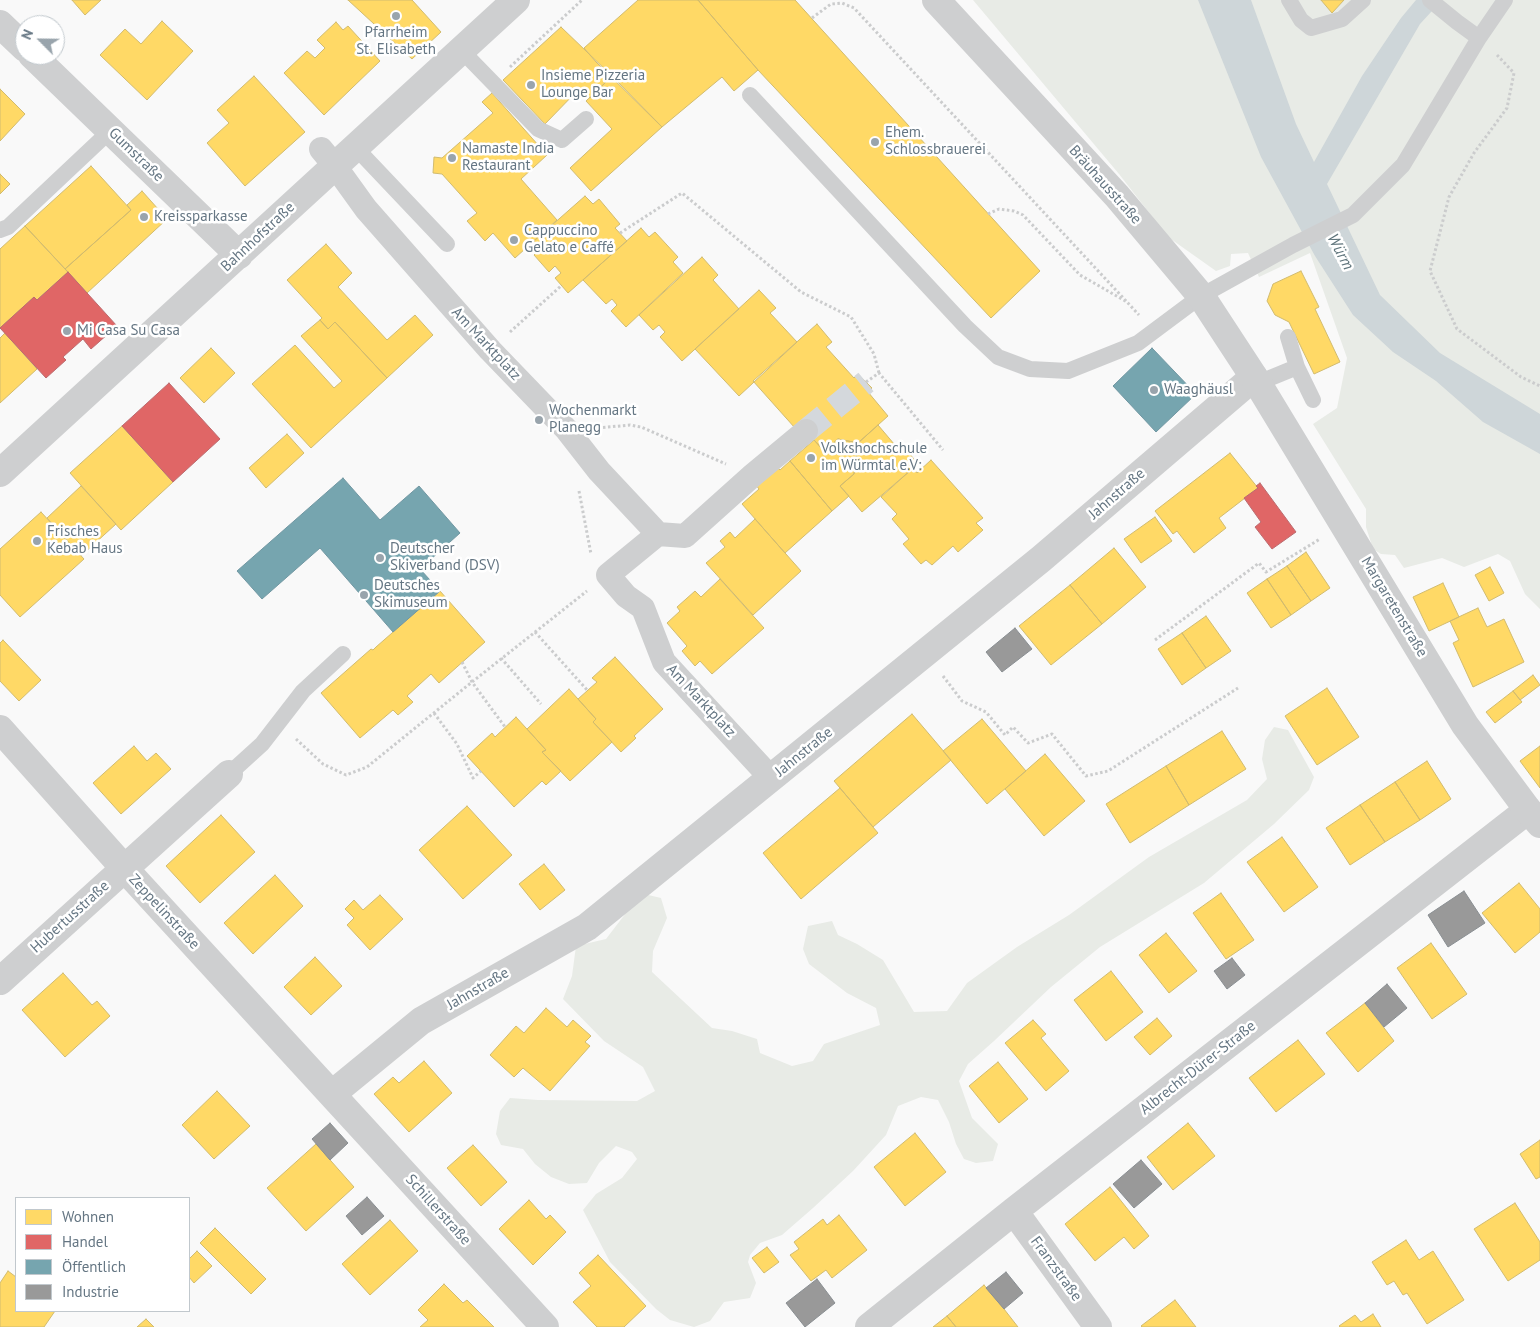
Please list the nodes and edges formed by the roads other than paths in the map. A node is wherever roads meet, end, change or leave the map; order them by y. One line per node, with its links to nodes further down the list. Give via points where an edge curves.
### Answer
1 (516, 0): 10 (street, Bahnhofstraße)
2 (936, 0): 19 (street, Bräuhausstraße, via 1117,196)
3 (1288, 0): 4 (lane, via 1301,20 1311,28 1342,19)
4 (1363, 0)
5 (1430, 0): 9 (lane)
6 (1505, 0): 9 (lane)
7 (0, 24): 8 (street)
8 (15, 38)
9 (1479, 38): 19 (lane, via 1403,164 1354,215 1293,244)
10 (461, 50): 13 (lane, via 538,129 562,140); 15 (street, Bahnhofstraße)
11 (43, 65): 14 (street, Gumstraße)
12 (750, 96): 19 (lane, via 965,326 998,357 1030,369 1068,371 1138,343)
13 (586, 119)
14 (111, 130): 16 (lane, via 8,227); 18 (street, Gumstraße)
15 (337, 154): 17 (lane); 18 (street, Bahnhofstraße); 26 (street, Am Marktplatz, via 366,209)
16 (0, 230)
17 (447, 244)
18 (238, 255): 25 (street, Bahnhofstraße)
19 (1201, 296): 22 (street, Bräuhausstraße)
20 (1288, 337): 21 (lane)
21 (1297, 367): 22 (lane); 23 (lane)
22 (1256, 380): 30 (street, Jahnstraße); 31 (street, Margaretenstraße, via 1465,724)
23 (1312, 400)
24 (806, 431): 26 (street, via 685,536)
25 (0, 473)
26 (658, 534): 30 (street, Am Marktplatz, via 608,575 626,596 643,608 664,662)
27 (343, 654): 29 (lane, via 303,691 262,744)
28 (0, 729): 32 (street, Zeppelinstraße)
29 (229, 774): 32 (street, Hubertusstraße)
30 (772, 778): 34 (street, Jahnstraße, via 586,927 421,1021)
31 (1534, 817): 35 (street, Albrecht-Dürer-Straße)
32 (124, 868): 33 (street, Hubertusstraße); 34 (street, Zeppelinstraße)
33 (0, 981)
34 (332, 1094): 36 (street, Schillerstraße)
35 (1014, 1211): 37 (street, Albrecht-Dürer-Straße); 38 (street, Franzstraße)
36 (545, 1327)
37 (869, 1327)
38 (1098, 1327)

